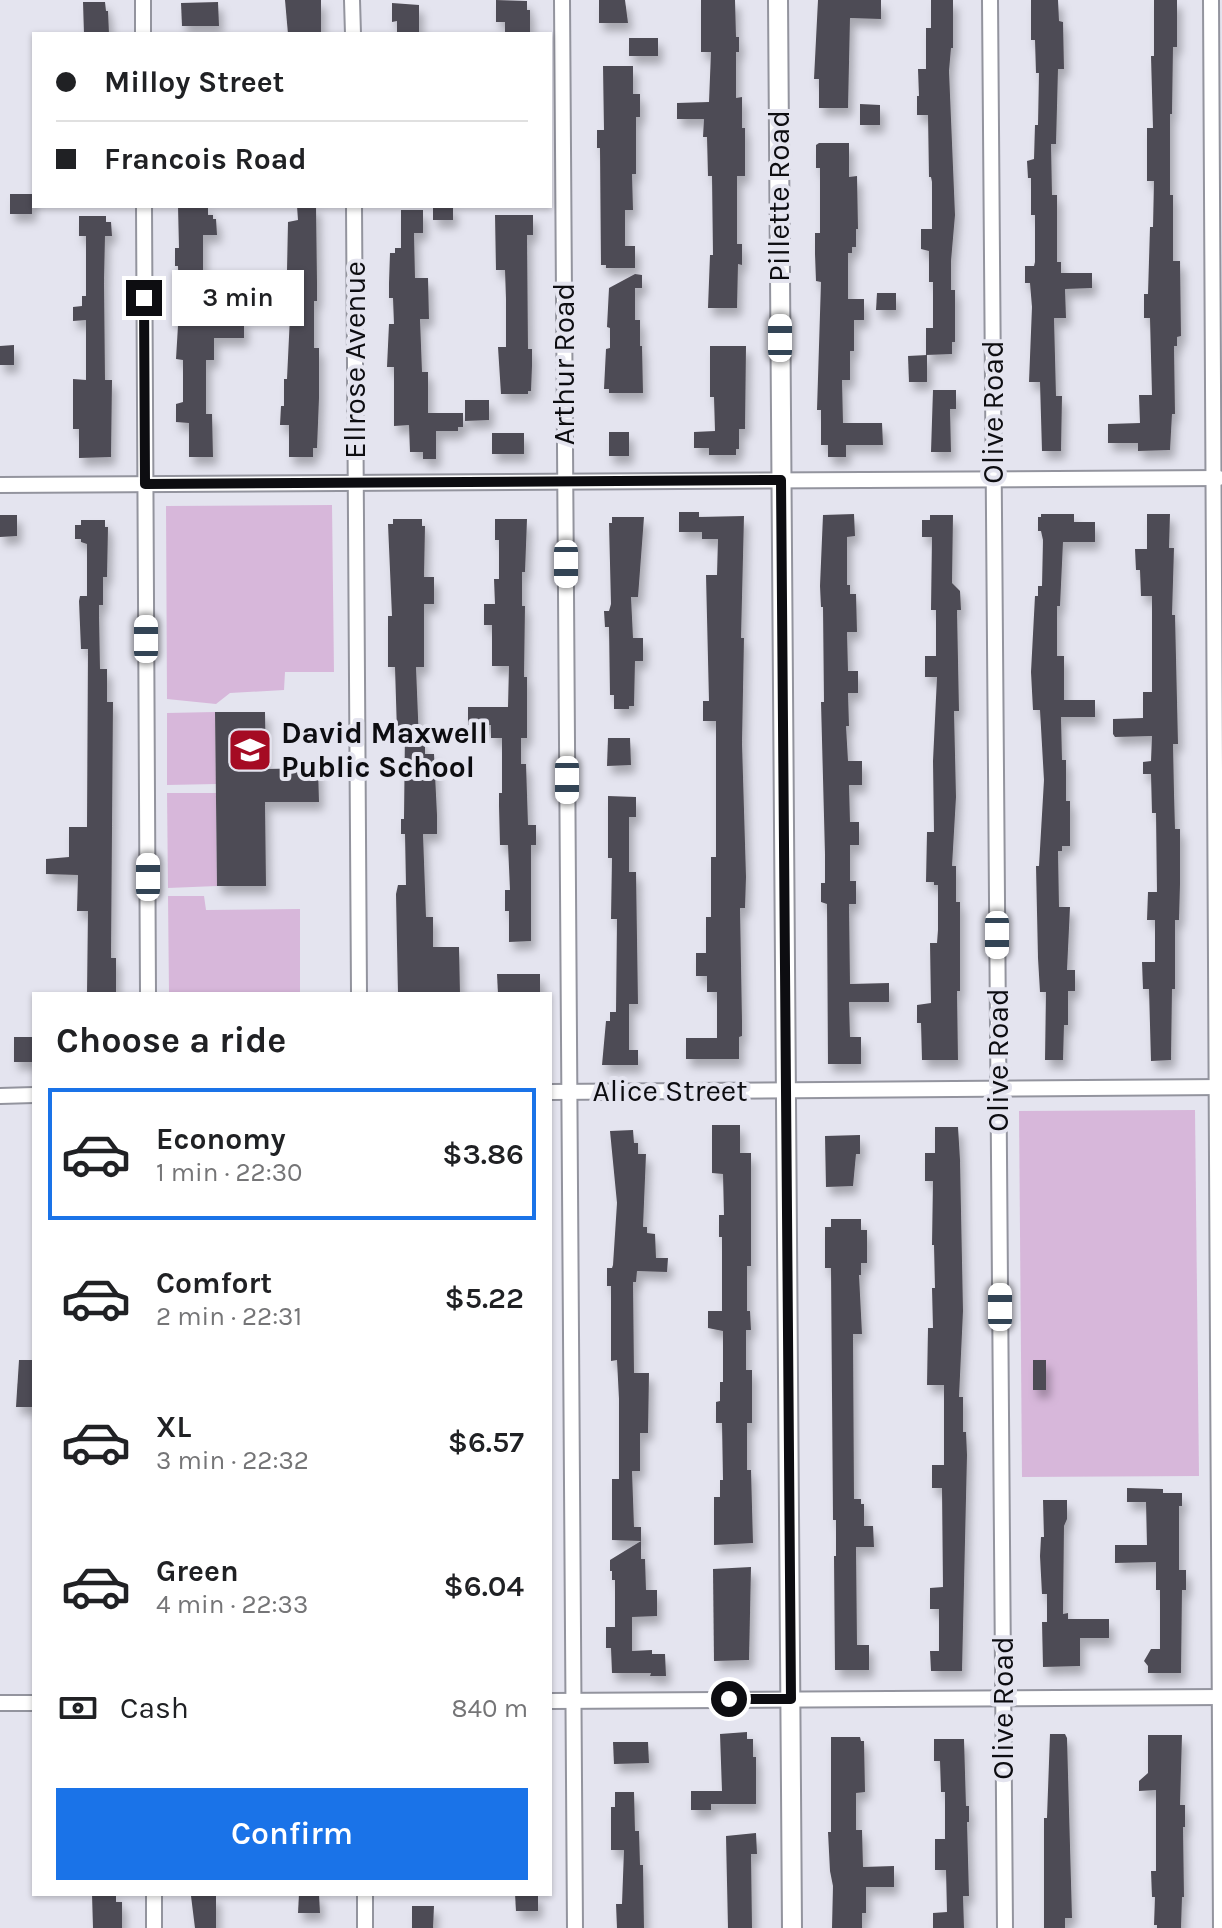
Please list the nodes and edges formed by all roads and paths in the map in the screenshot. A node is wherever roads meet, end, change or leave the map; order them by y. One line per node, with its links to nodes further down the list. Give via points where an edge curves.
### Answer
1 (143, 0): 7 (street)
2 (352, 0): 8 (street)
3 (562, 0): 14 (street, Arthur Road)
4 (778, 0): 13 (street, Pillette Road)
5 (990, 0): 11 (street, Olive Road)
6 (1211, 0): 12 (street)
7 (143, 32)
8 (353, 32)
9 (144, 208): 16 (street)
10 (354, 208): 15 (street, Ellrose Avenue)
11 (994, 478): 12 (street); 13 (street); 21 (street, Olive Road)
12 (1218, 478): 20 (street)
13 (781, 480): 14 (street); 22 (street, Pillette Road)
14 (565, 481): 15 (street); 23 (street, Arthur Road)
15 (356, 483): 16 (street); 19 (street, Ellrose Avenue)
16 (145, 484): 17 (street); 18 (street)
17 (0, 485)
18 (148, 992)
19 (359, 992)
20 (1219, 1087): 21 (street, Alice Street); 27 (street)
21 (998, 1088): 22 (street, Alice Street); 28 (street, Olive Road)
22 (786, 1090): 23 (street, Alice Street); 29 (street, Pillette Road)
23 (569, 1091): 24 (street, Alice Street); 30 (street, Arthur Road)
24 (552, 1092)
25 (32, 1095): 26 (street)
26 (0, 1096)
27 (1221, 1697): 28 (street); 41 (street)
28 (1003, 1698): 29 (street); 40 (street, Olive Road)
29 (791, 1699): 30 (street); 39 (street, Pillette Road)
30 (573, 1700): 31 (street); 38 (street, Arthur Road)
31 (552, 1701)
32 (0, 1703): 33 (street)
33 (32, 1703)
34 (154, 1896): 36 (street)
35 (365, 1896): 37 (street)
36 (154, 1928)
37 (365, 1928)
38 (575, 1928)
39 (792, 1928)
40 (1005, 1928)
41 (1221, 1928)

